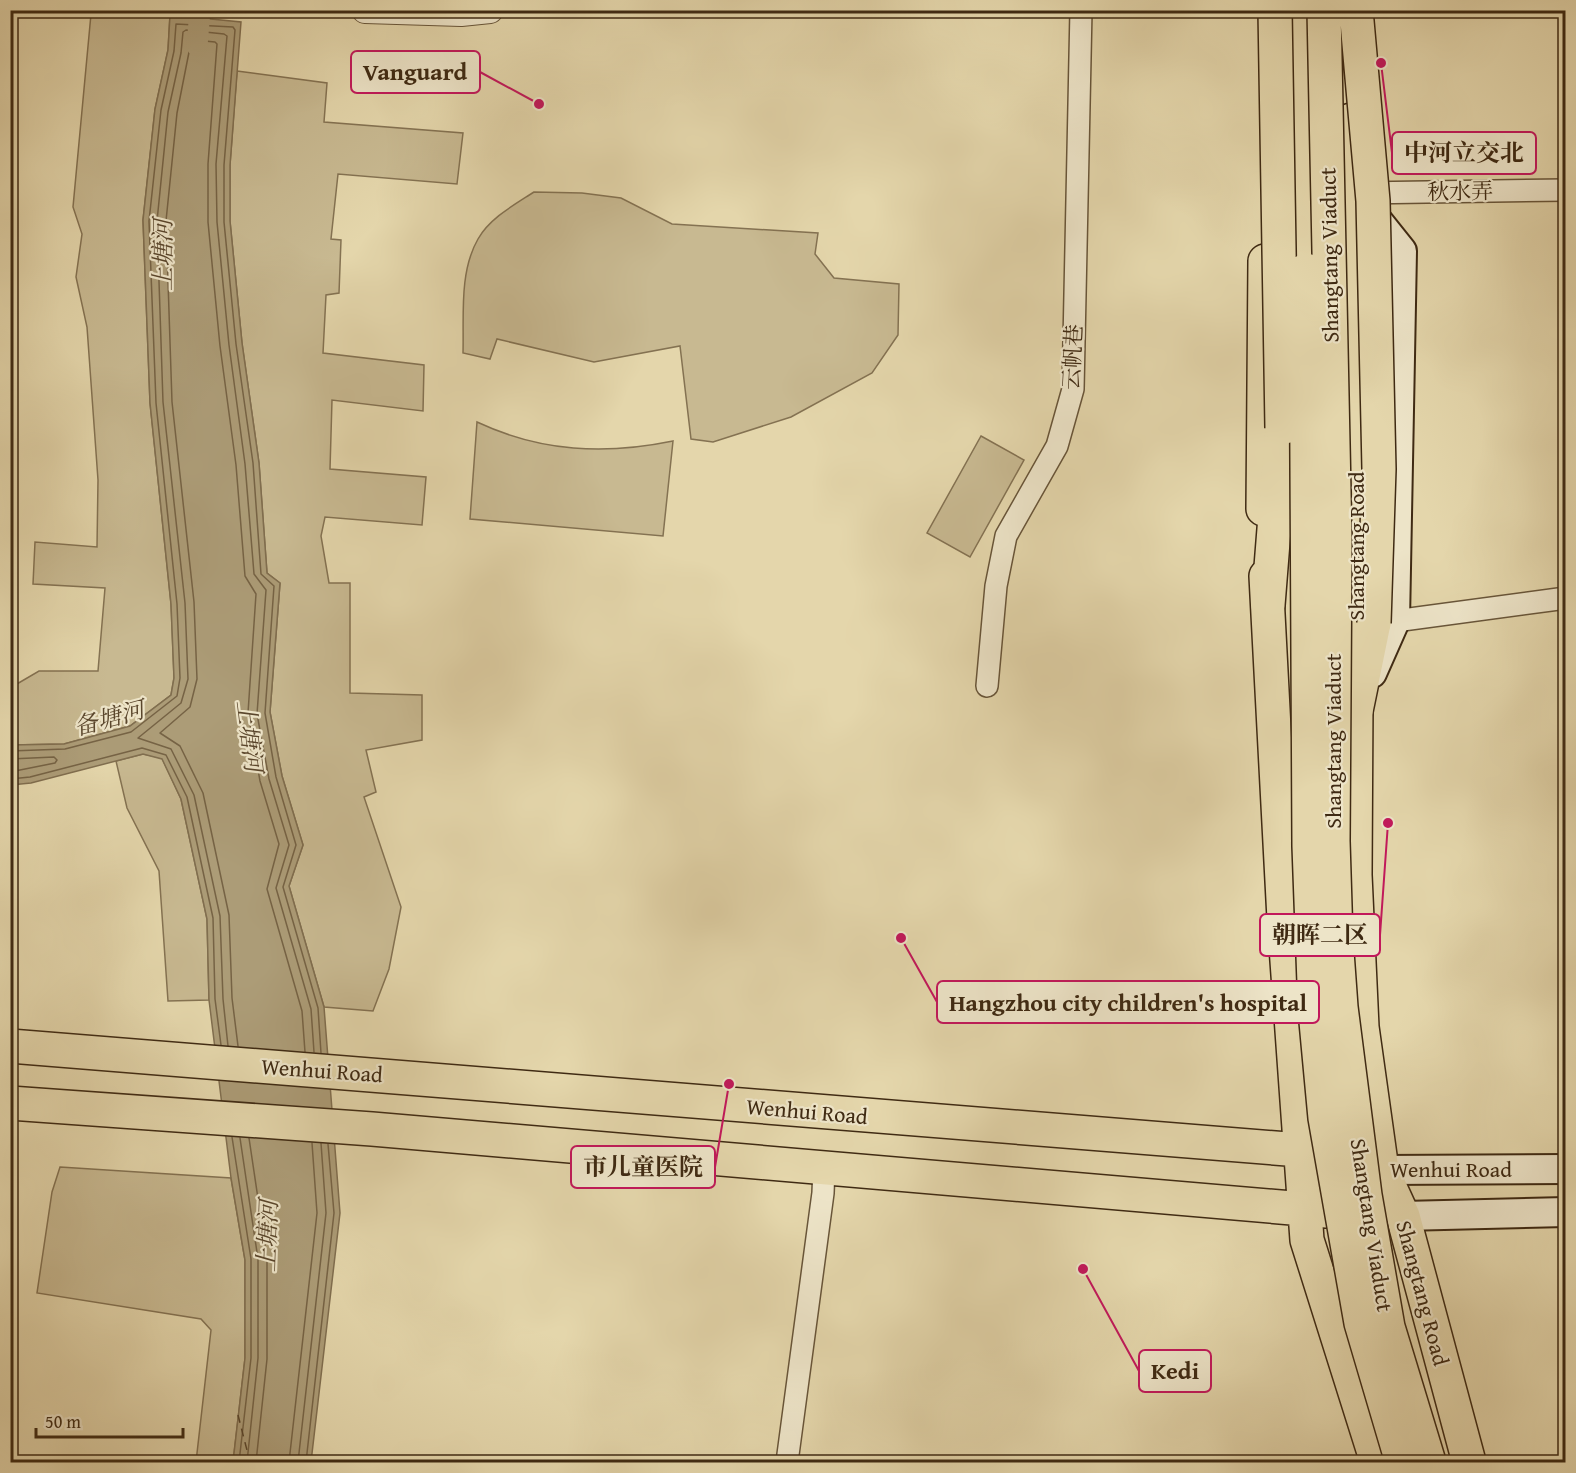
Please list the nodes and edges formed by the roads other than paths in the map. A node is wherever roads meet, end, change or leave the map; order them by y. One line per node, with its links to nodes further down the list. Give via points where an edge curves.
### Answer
1 (365, 10): 2 (street)
2 (490, 10)
3 (1081, 10): 14 (street, 云帆巷, via 1072,389 1056,446 1006,536 996,586)
4 (1276, 10): 12 (main road, via 1268,118 1263,334 1263,499); 12 (main road, bridge, via 1282,428)
5 (1302, 10): 27 (main road, Shangtang Viaduct, bridge, via 1309,846 1315,1011 1325,1118 1361,1323)
6 (1324, 10): 28 (main road, Shangtang Viaduct, bridge, via 1335,540 1333,840 1337,950 1354,1118 1388,1328)
7 (1342, 10): 10 (main road, Shangtang Road)
8 (1356, 10): 13 (main road, bridge, via 1373,201)
9 (1566, 190): 10 (street, 秋水弄)
10 (1355, 193): 13 (main road, via 1402,251); 15 (main road, Shangtang Road)
11 (1566, 598): 13 (street)
12 (1268, 605): 18 (main road)
13 (1385, 622): 15 (main road)
14 (987, 686)
15 (1356, 711): 21 (main road, Shangtang Road, via 1355,875 1362,1027)
16 (10, 1046): 18 (main road, Wenhui Road)
17 (10, 1103): 19 (main road, Wenhui Road)
18 (1300, 1150): 21 (main road, Wenhui Road); 22 (main road)
19 (824, 1168): 22 (main road, Wenhui Road); 25 (street)
20 (1566, 1169): 21 (main road, Wenhui Road)
21 (1382, 1170): 24 (main road, Shangtang Road)
22 (1304, 1210): 24 (main road, Wenhui Road); 26 (main road, via 1307,1240)
23 (1566, 1212): 24 (main road, Wenhui Road)
24 (1403, 1215): 29 (main road, Shangtang Road)
25 (787, 1462)
26 (1377, 1462)
27 (1402, 1462)
28 (1429, 1462)
29 (1469, 1462)

